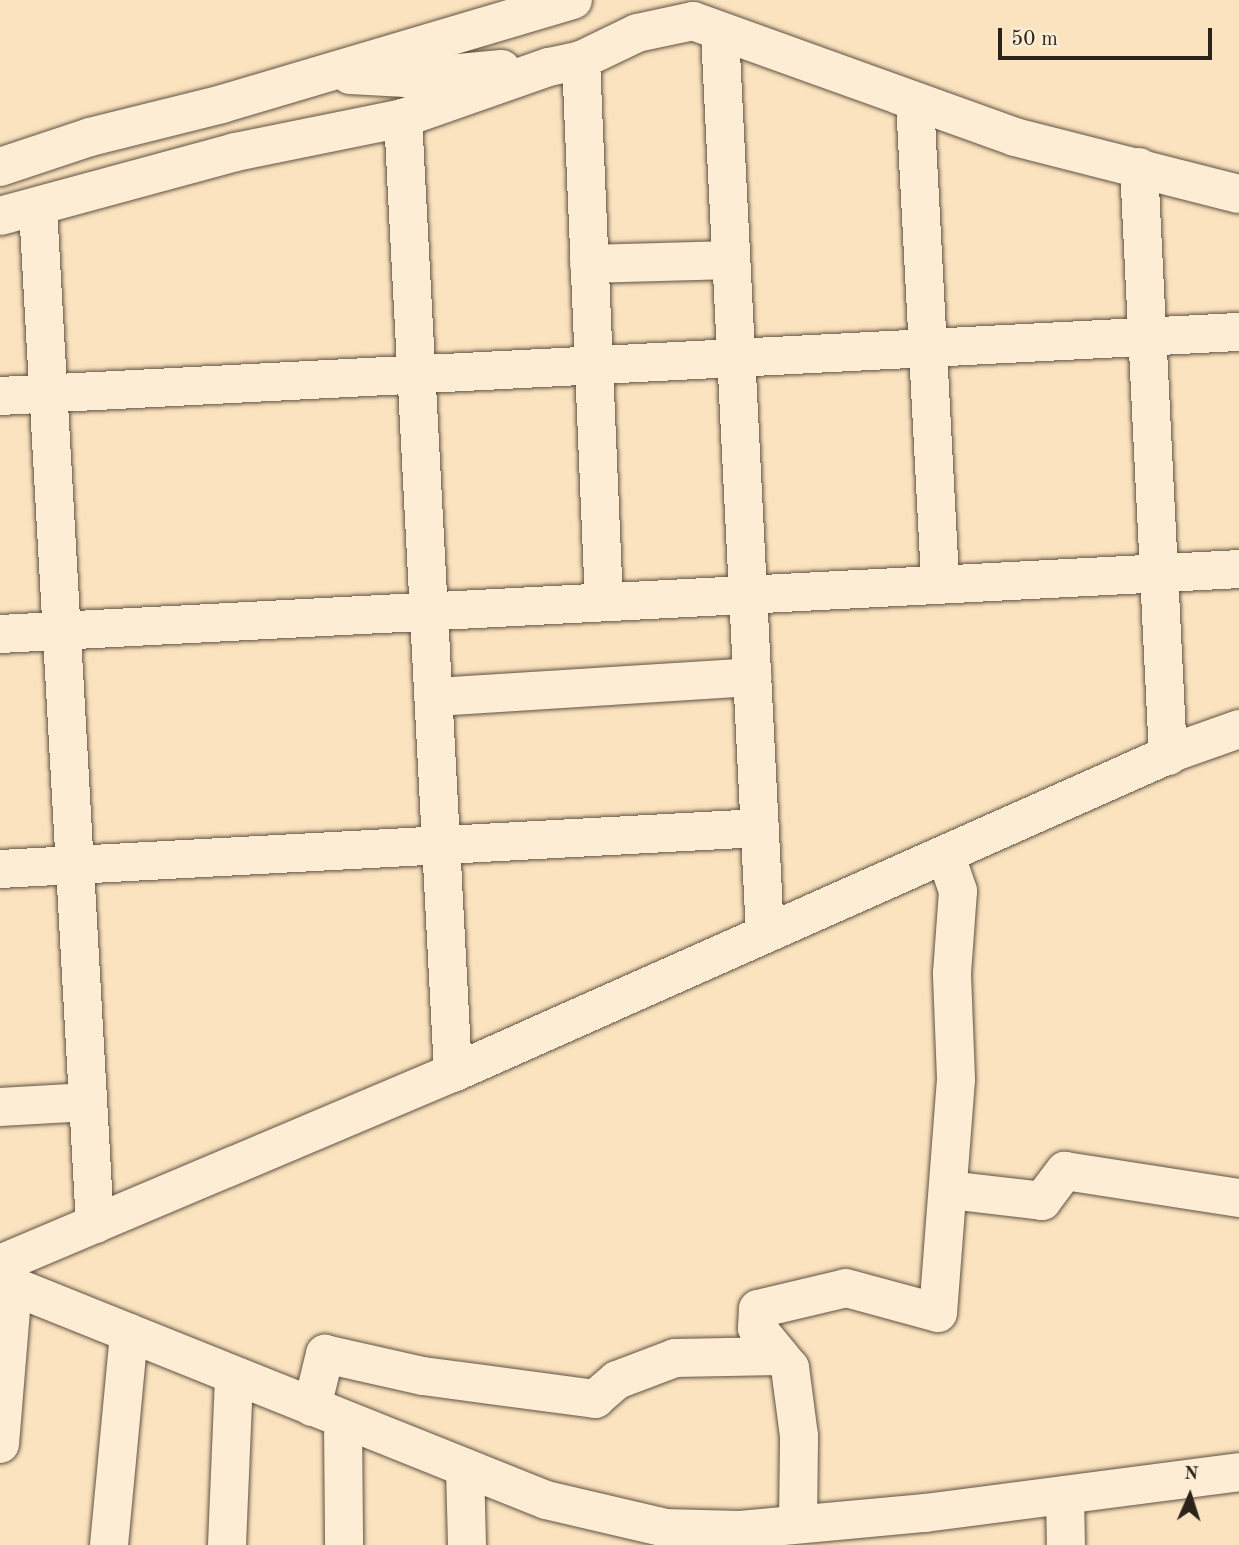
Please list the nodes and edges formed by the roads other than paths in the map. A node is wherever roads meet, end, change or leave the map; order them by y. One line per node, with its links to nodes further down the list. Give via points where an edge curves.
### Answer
1 (573, 0): 4 (street)
2 (720, 33): 3 (street, via 693,21 637,33); 5 (street); 12 (street)
3 (565, 64): 4 (street, via 406,78); 6 (street); 13 (street)
4 (323, 74): 7 (street, via 90,136)
5 (915, 102): 8 (street, via 1016,137); 16 (street)
6 (403, 118): 10 (street, via 235,152); 19 (street)
7 (0, 167)
8 (1139, 167): 9 (street); 15 (street)
9 (1239, 194)
10 (38, 208): 11 (street); 20 (street)
11 (0, 216)
12 (732, 260): 13 (street); 17 (street)
13 (589, 264): 18 (street)
14 (1239, 332): 15 (street)
15 (1147, 337): 16 (street); 23 (street)
16 (928, 348): 17 (street); 24 (street)
17 (736, 358): 18 (street); 25 (street)
18 (593, 366): 19 (street); 26 (street)
19 (419, 376): 20 (street); 27 (street)
20 (48, 393): 21 (street); 28 (street)
21 (0, 396)
22 (1239, 569): 23 (street)
23 (1159, 573): 24 (street); 33 (street)
24 (940, 584): 25 (street)
25 (748, 594): 26 (street); 30 (street)
26 (604, 602): 27 (street)
27 (429, 611): 28 (street); 31 (street)
28 (62, 631): 29 (street); 37 (street)
29 (0, 634)
30 (752, 677): 31 (street); 34 (street)
31 (435, 697): 35 (street)
32 (1239, 729): 33 (street)
33 (1168, 755): 36 (street)
34 (760, 828): 35 (street); 39 (street)
35 (442, 847): 37 (street); 40 (street)
36 (946, 857): 39 (street); 43 (street, via 958,891 952,972 956,1079)
37 (74, 865): 38 (street); 41 (street)
38 (0, 869)
39 (765, 933): 40 (street)
40 (453, 1073): 45 (street)
41 (88, 1102): 42 (street); 45 (street)
42 (0, 1107)
43 (949, 1190): 44 (street, via 1042,1201 1065,1171); 48 (street, via 938,1312 846,1288 758,1309 757,1328)
44 (1239, 1198)
45 (95, 1224): 46 (street)
46 (4, 1277): 47 (street); 51 (street)
47 (129, 1333): 49 (street); 58 (street)
48 (780, 1356): 50 (street, via 675,1358 617,1380 595,1399 423,1376 325,1354); 55 (street, via 790,1368 799,1436)
49 (234, 1376): 50 (street); 59 (street)
50 (328, 1414): 52 (street); 60 (street)
51 (0, 1444)
52 (465, 1468): 57 (street); 61 (street)
53 (1239, 1472): 54 (street)
54 (1065, 1494): 56 (street); 62 (street)
55 (797, 1524): 56 (street); 57 (street)
56 (842, 1533)
57 (645, 1535)
58 (109, 1545)
59 (228, 1545)
60 (344, 1545)
61 (467, 1545)
62 (1066, 1545)

